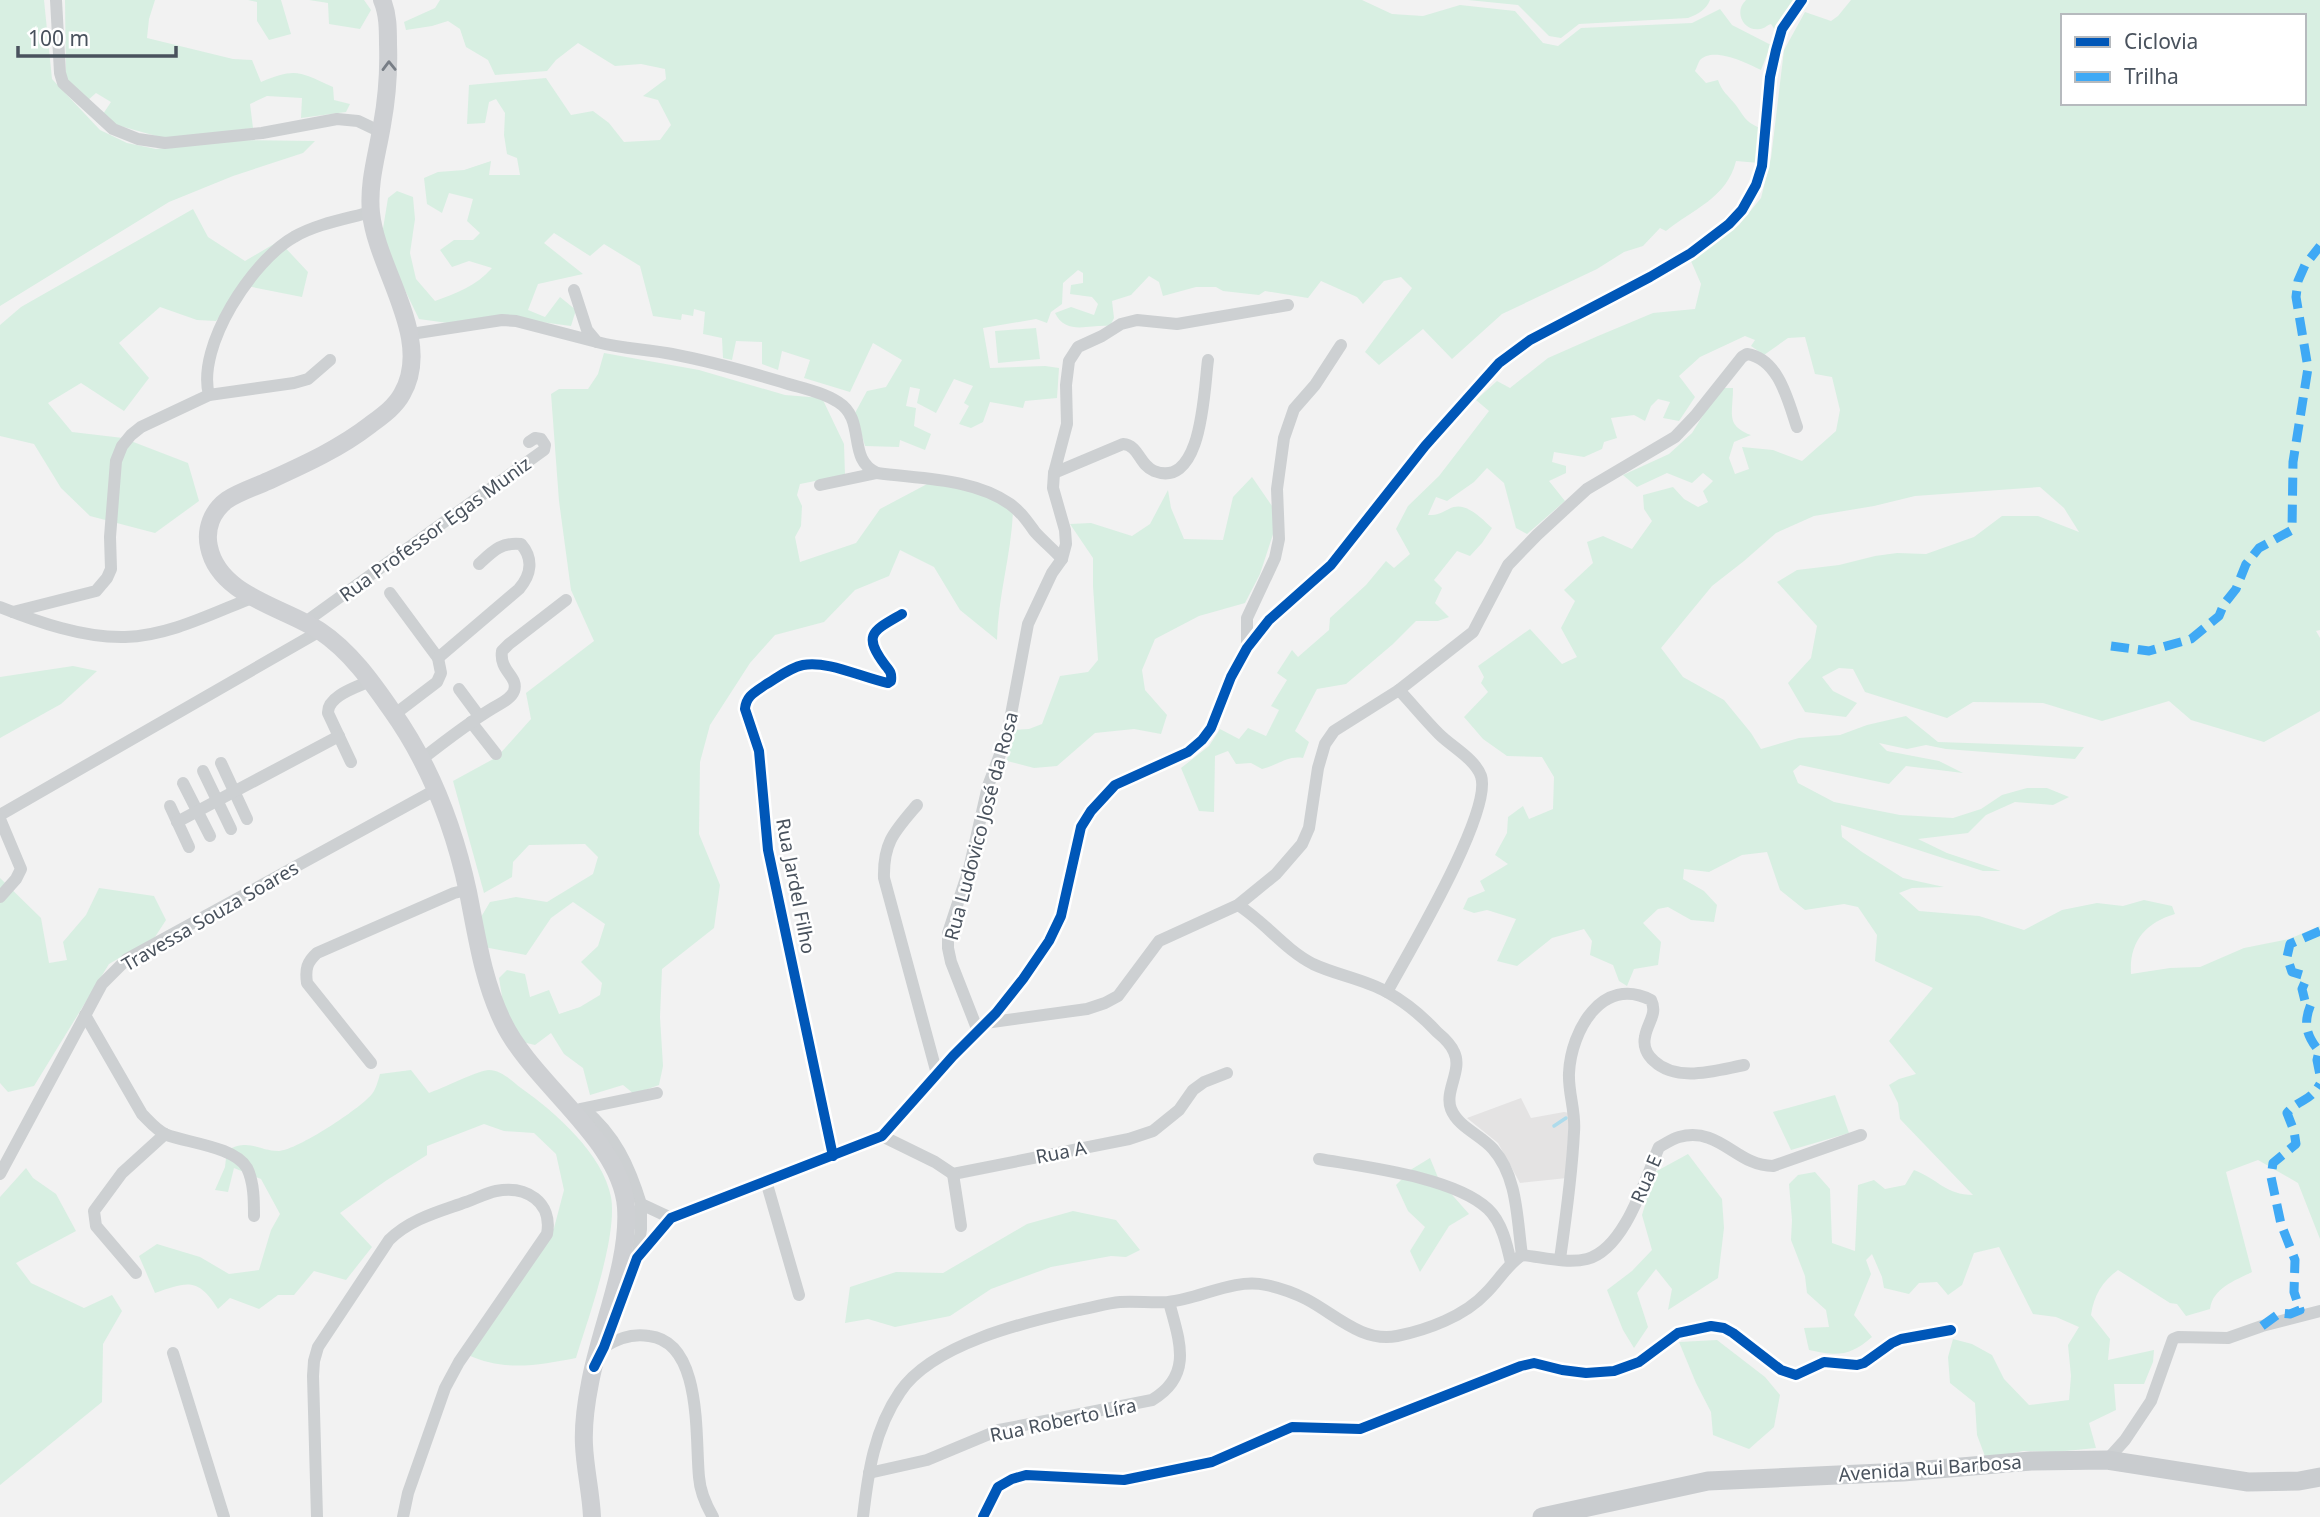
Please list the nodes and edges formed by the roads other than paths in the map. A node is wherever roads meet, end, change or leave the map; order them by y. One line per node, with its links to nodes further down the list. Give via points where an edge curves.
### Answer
1 (56, 0): 4 (street, via 63,83 113,129 165,143 337,119 358,121)
2 (382, 0): 4 (main road, one-way to 2, via 389,79 388,28)
3 (1802, 0): 28 (street, via 1776,50 1762,166 1742,209 1691,253 1530,340 1499,363 1425,446 1331,565 1269,620)
4 (381, 132): 5 (main road, via 370,184)
5 (371, 212): 8 (main road, via 375,237); 13 (street, via 293,237 246,282 216,338 207,377)
6 (574, 290): 9 (street, via 587,330)
7 (1287, 305): 17 (street, Rua Ludovico José da Rosa, via 1177,324 1137,320 1078,347 1069,361 1067,424)
8 (411, 334): 9 (street, via 502,320); 22 (main road, via 411,369 404,393 389,410 357,436 226,501 211,516 209,551 221,572)
9 (597, 342): 16 (street, via 670,354 822,394 853,417 863,463)
10 (1341, 345): 28 (street, via 1288,423 1277,489 1279,539 1247,618)
11 (330, 360): 13 (street, via 308,379)
12 (1209, 360): 17 (street, via 1196,443 1180,467 1169,473 1148,469 1132,446 1123,444)
13 (209, 395): 24 (street, via 141,427 122,446 116,461 111,569 96,591)
14 (1797, 427): 32 (street, via 1783,385 1773,372 1753,354 1742,357 1675,437 1587,489 1537,535 1508,565 1473,632)
15 (529, 442): 26 (street, Rua Professor Egas Muniz, via 541,439 544,450)
16 (877, 473): 18 (street); 19 (street, via 986,491 1026,517)
17 (1054, 473): 19 (street, Rua Ludovico José da Rosa, via 1053,488 1065,530)
18 (820, 485)
19 (1062, 559): 59 (street, Rua Ludovico José da Rosa, via 1028,624 1007,736 988,786 948,933 951,962)
20 (479, 564): 29 (street, via 500,545 510,543 521,544 530,567 519,589)
21 (390, 593): 29 (street)
22 (254, 597): 24 (street, via 177,626 127,637 68,629); 26 (main road)
23 (566, 600): 34 (street, via 502,651 503,667 513,678 514,690 510,698)
24 (6, 609)
25 (902, 614): 69 (street, Rua Jardel Filho, via 879,628 872,639 873,649 891,674 888,683 801,665 753,693 745,709 759,751 768,850)
26 (304, 622): 27 (main road)
27 (320, 631): 30 (main road, via 350,656); 48 (street)
28 (1247, 648): 59 (street, via 1202,740 1188,752 1115,785 1091,811 1082,827 1061,916 1049,941)
29 (439, 658): 33 (street, via 440,678)
30 (370, 681): 33 (main road); 35 (street, via 330,703 328,713)
31 (458, 689): 34 (street)
32 (1399, 690): 56 (street, via 1334,731 1318,768 1309,828 1302,844 1276,874); 57 (street, via 1440,736 1465,756 1480,776 1482,792 1451,876)
33 (395, 714): 37 (main road)
34 (475, 719): 36 (street); 37 (street)
35 (339, 736): 38 (street); 43 (street)
36 (496, 754)
37 (422, 759): 42 (main road)
38 (351, 762)
39 (221, 763): 43 (street)
40 (203, 771): 44 (street)
41 (183, 783): 47 (street)
42 (437, 789): 54 (main road); 58 (street, Travessa Souza Soares, via 127,959 102,984)
43 (234, 791): 44 (street); 49 (street)
44 (217, 801): 47 (street); 51 (street)
45 (917, 805): 62 (street, via 891,835 884,856 884,878)
46 (170, 806): 50 (street)
47 (197, 811): 50 (street); 52 (street)
48 (0, 817): 55 (street, via 21,869)
49 (247, 819)
50 (177, 821): 53 (street)
51 (230, 829)
52 (210, 836)
53 (189, 847)
54 (467, 890): 60 (street, via 317,953 308,961 307,983); 65 (main road, via 481,963 501,1019 523,1057)
55 (0, 898)
56 (1238, 905): 57 (street, via 1313,964); 59 (street, via 1159,941 1118,996 1105,1003)
57 (1387, 992): 79 (street, via 1425,1020 1455,1052 1452,1110 1496,1152 1511,1182)
58 (85, 1015): 66 (street, via 142,1114); 71 (street, Travessa Souza Soares)
59 (981, 1027): 62 (street)
60 (371, 1063)
61 (1744, 1065): 80 (street, via 1695,1074 1671,1071 1658,1065 1645,1048 1654,1012 1651,1000 1624,993 1598,1005 1575,1039 1569,1072 1574,1133)
62 (937, 1073): 68 (street)
63 (1227, 1073): 72 (street, Rua A, via 1193,1090 1169,1120 1153,1131)
64 (657, 1093): 65 (street)
65 (576, 1109): 74 (street, via 610,1134 622,1152); 88 (main road, via 614,1167 626,1201 625,1237)
66 (165, 1134): 75 (street, via 241,1159 251,1182); 81 (street, via 122,1173 94,1210 96,1226)
67 (1861, 1135): 80 (street, Rua E, via 1773,1166 1760,1166 1719,1140 1679,1137 1659,1147 1631,1215 1605,1249 1589,1259)
68 (882, 1136): 69 (street); 72 (street)
69 (833, 1156): 73 (street)
70 (1319, 1160): 79 (street, via 1422,1178 1476,1200 1490,1211)
71 (0, 1174)
72 (953, 1174): 77 (street)
73 (766, 1181): 76 (street); 82 (street)
74 (641, 1204): 76 (street); 78 (street)
75 (254, 1216)
76 (671, 1218): 78 (street)
77 (961, 1226)
78 (637, 1258): 86 (street)
79 (1516, 1259): 80 (street, Rua E); 83 (street, via 1467,1309 1395,1336 1366,1334 1306,1299 1263,1284 1230,1286)
80 (1560, 1259)
81 (136, 1273)
82 (799, 1294)
83 (1169, 1302): 90 (street, via 1118,1302 1053,1316 1002,1330 942,1355 901,1390 878,1433); 90 (street, Rua Roberto Líra, via 1180,1361 1167,1391 1152,1400 999,1430 927,1460)
84 (2320, 1311): 89 (street, via 2228,1338 2173,1339 2151,1401)
85 (1951, 1330): 99 (street, via 1901,1339 1864,1363 1824,1362 1796,1375 1781,1370 1724,1328 1711,1326 1678,1333 1639,1362 1614,1371 1586,1373 1535,1363 1521,1366 1360,1429 1292,1427 1212,1462 1163,1473 1124,1480 1026,1475 998,1488)
86 (604, 1347): 88 (street); 97 (street, via 618,1338 650,1336 670,1343 677,1352 692,1390 699,1476)
87 (173, 1353): 94 (street)
88 (594, 1367): 96 (main road, via 584,1445)
89 (2107, 1460): 91 (main road, Avenida Rui Barbosa, via 2248,1482); 100 (main road, Avenida Rui Barbosa, via 1708,1481)
90 (869, 1473): 98 (street)
91 (2320, 1478)
92 (2320, 1485): 101 (main road, Avenida Rui Barbosa, via 2246,1491 2117,1470 2081,1469 1834,1489 1724,1490)
93 (317, 1512): 95 (street, via 313,1376 318,1347 400,1230 496,1191 516,1191 547,1209 547,1234 458,1362)
94 (224, 1517)
95 (402, 1517)
96 (592, 1517)
97 (713, 1517)
98 (863, 1517)
99 (983, 1517)
100 (1542, 1517)
101 (1599, 1517)

